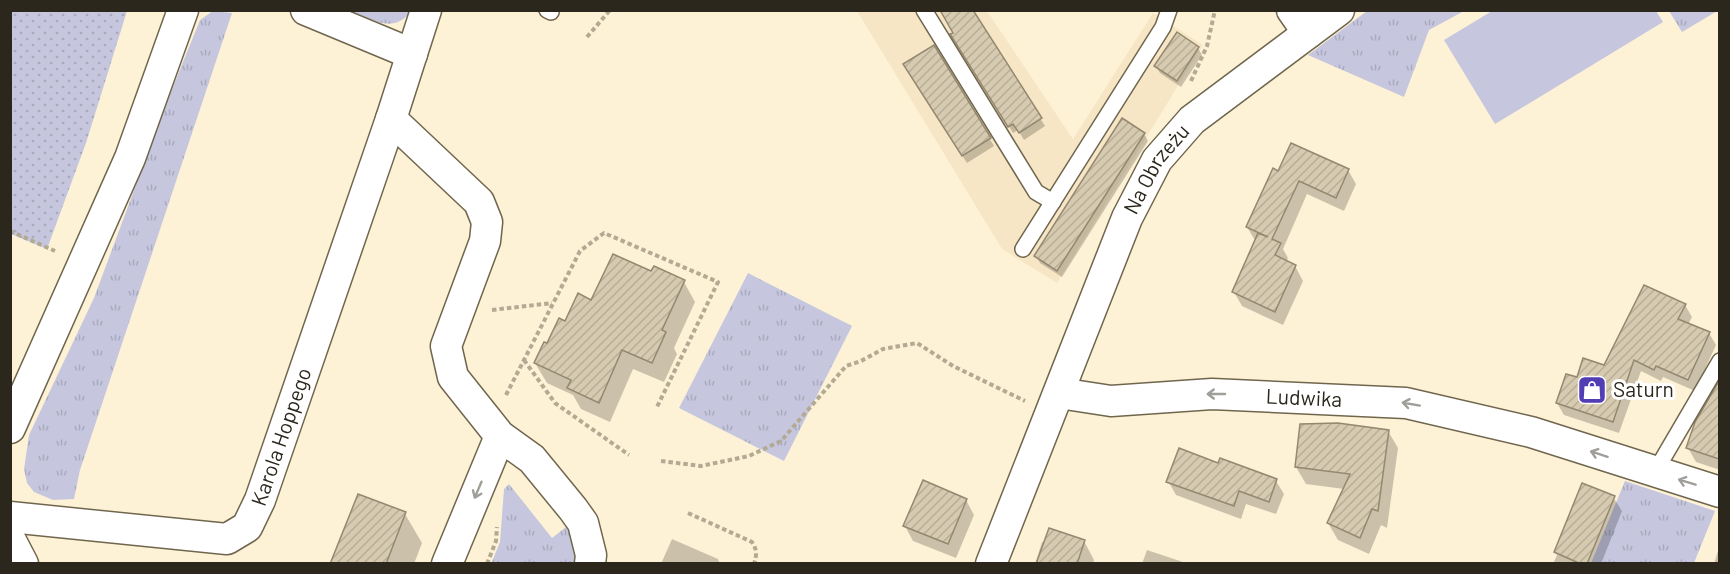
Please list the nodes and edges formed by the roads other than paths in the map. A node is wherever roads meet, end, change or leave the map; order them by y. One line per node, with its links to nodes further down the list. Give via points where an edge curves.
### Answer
1 (183, 10): 14 (street, via 130,158)
2 (306, 10): 8 (street)
3 (426, 10): 8 (street)
4 (924, 10): 10 (lane, via 1036,192)
5 (1169, 10): 10 (lane, via 1163,27)
6 (1339, 10): 7 (street, Na Obrzeżu)
7 (1300, 22): 13 (street, Na Obrzeżu, via 1192,120 1157,160 1127,218)
8 (412, 54): 9 (street, Karola Hoppego)
9 (391, 119): 15 (street, via 479,202 487,222 485,241 446,346 453,376); 18 (street, Karola Hoppego, via 260,500 247,527 227,539)
10 (1053, 202): 11 (lane)
11 (1023, 249)
12 (1719, 361): 16 (lane)
13 (1047, 400): 16 (street, Ludwika, one-way to 13, via 1531,432 1406,403 1212,394 1111,401); 23 (street)
14 (10, 428)
15 (495, 430): 21 (street, one-way to 21); 22 (street, via 532,459 583,523)
16 (1655, 472): 17 (street, Ludwika, one-way to 16)
17 (1719, 492)
18 (10, 517)
19 (10, 539): 20 (street)
20 (22, 564)
21 (447, 564)
22 (590, 564)
23 (991, 564)

